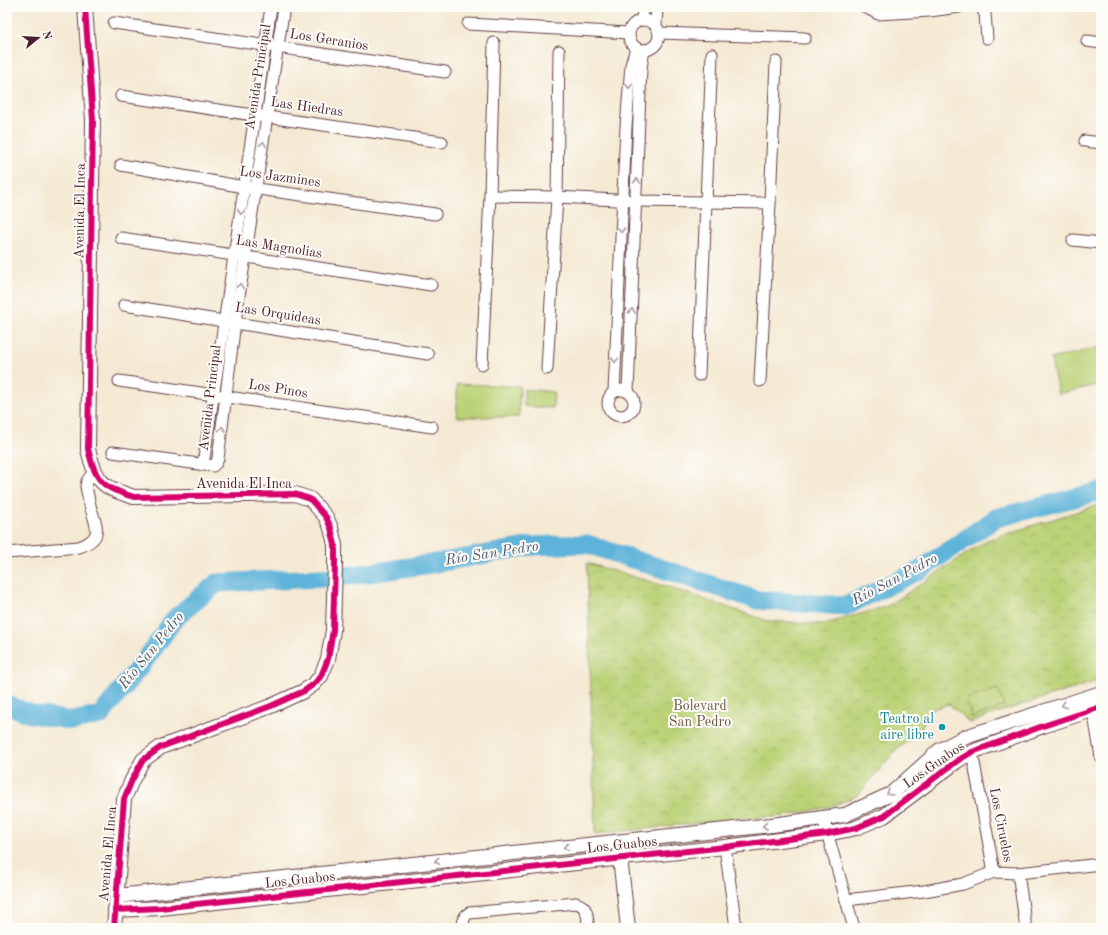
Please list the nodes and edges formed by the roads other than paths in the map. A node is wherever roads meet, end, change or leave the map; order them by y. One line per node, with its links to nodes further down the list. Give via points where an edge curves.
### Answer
1 (84, 7): 64 (street, Avenida El Inca, via 93,120 88,449)
2 (271, 7): 20 (street, Avenida Principal)
3 (284, 7): 21 (street, Avenida Principal)
4 (643, 7): 10 (street)
5 (657, 7): 13 (street)
6 (865, 7): 9 (street, via 878,14)
7 (959, 7): 9 (street)
8 (980, 7): 16 (street, via 985,14)
9 (930, 9)
10 (642, 20): 13 (street, via 652,22); 14 (street, via 633,24)
11 (114, 23): 20 (street, Los Geranios)
12 (468, 24): 14 (street)
13 (657, 29): 15 (street); 22 (street, via 656,45)
14 (628, 33): 22 (street, via 630,42)
15 (805, 38)
16 (987, 38)
17 (1087, 41): 19 (street)
18 (494, 43): 37 (street)
19 (1101, 43)
20 (265, 45): 21 (street, Los Geranios); 28 (street, Avenida Principal)
21 (278, 47): 26 (street, Los Geranios); 29 (street, Avenida Principal)
22 (640, 49): 30 (street, one-way to 30, via 631,65); 31 (street)
23 (559, 51): 38 (street)
24 (712, 54): 41 (street)
25 (776, 62): 42 (street)
26 (445, 72)
27 (121, 96): 28 (street, Las Hiedras)
28 (255, 115): 29 (street, Las Hiedras); 36 (street, Avenida Principal)
29 (267, 117): 33 (street, Las Hiedras); 36 (street, Avenida Principal, one-way to 29)
30 (626, 127): 31 (street); 39 (street)
31 (639, 129): 40 (street, one-way to 31)
32 (1085, 141): 34 (street)
33 (442, 142)
34 (1101, 143)
35 (121, 165): 36 (street, Los Jazmines)
36 (250, 188): 43 (street, Los Jazmines); 47 (street, Avenida Principal)
37 (490, 196): 38 (street); 54 (street)
38 (557, 197): 39 (street); 55 (street)
39 (622, 201): 40 (street); 49 (street, one-way to 49)
40 (636, 201): 41 (street); 50 (street)
41 (706, 202): 42 (street); 56 (street)
42 (770, 203): 58 (street)
43 (435, 214)
44 (121, 238): 47 (street, Las Magnolias)
45 (1073, 240): 46 (street)
46 (1101, 243)
47 (240, 256): 48 (street, Las Magnolias); 52 (street, Avenida Principal)
48 (431, 286)
49 (619, 286): 50 (street); 59 (street, one-way to 59)
50 (633, 287): 60 (street, one-way to 50)
51 (124, 305): 52 (street, Las Orquideas)
52 (230, 322): 53 (street, Las Orquideas); 61 (street, Avenida Principal)
53 (428, 354)
54 (482, 365)
55 (547, 369)
56 (700, 375)
57 (119, 381): 61 (street, Los Pinos)
58 (760, 381)
59 (614, 392): 60 (street); 60 (street, via 608,398 608,408 618,417 628,415 633,408 633,398)
60 (628, 392)
61 (220, 395): 62 (street, Los Pinos); 63 (street, Avenida Principal, via 204,465)
62 (432, 427)
63 (113, 452)
64 (95, 470): 65 (street, via 86,487 97,530 94,539 79,547); 78 (street, Avenida El Inca, via 100,482 115,491 134,497 295,494 304,496 322,512 331,528 335,545 333,630 326,667 321,676 304,691 161,747 143,760 124,799)
65 (7, 553)
66 (1101, 693): 70 (street, Los Guabos, one-way to 70, via 965,737 940,750 891,794 845,815)
67 (1097, 708): 68 (street, Los Guabos); 69 (street)
68 (972, 752): 71 (street, Los Guabos, via 884,816 856,828); 76 (street, Los Ciruelos)
69 (1101, 757)
70 (823, 818): 71 (street); 72 (street, Los Guabos, one-way to 72)
71 (827, 834): 73 (street, Los Guabos); 79 (street)
72 (619, 841): 74 (street); 78 (street, Los Guabos, one-way to 78)
73 (725, 848): 74 (street, Los Guabos); 85 (street)
74 (620, 858): 80 (street, Los Guabos, via 160,908); 84 (street)
75 (1101, 864): 77 (street)
76 (994, 872): 77 (street, Los Ciruelos); 79 (street, via 964,884)
77 (1018, 873): 87 (street, Los Ciruelos)
78 (116, 896): 80 (street, Avenida El Inca)
79 (846, 900): 86 (street)
80 (115, 910): 81 (street, Avenida El Inca)
81 (114, 928)
82 (464, 928): 83 (street, via 463,921 469,913 576,903 586,910)
83 (588, 928)
84 (628, 928)
85 (736, 928)
86 (854, 928)
87 (1026, 928)

